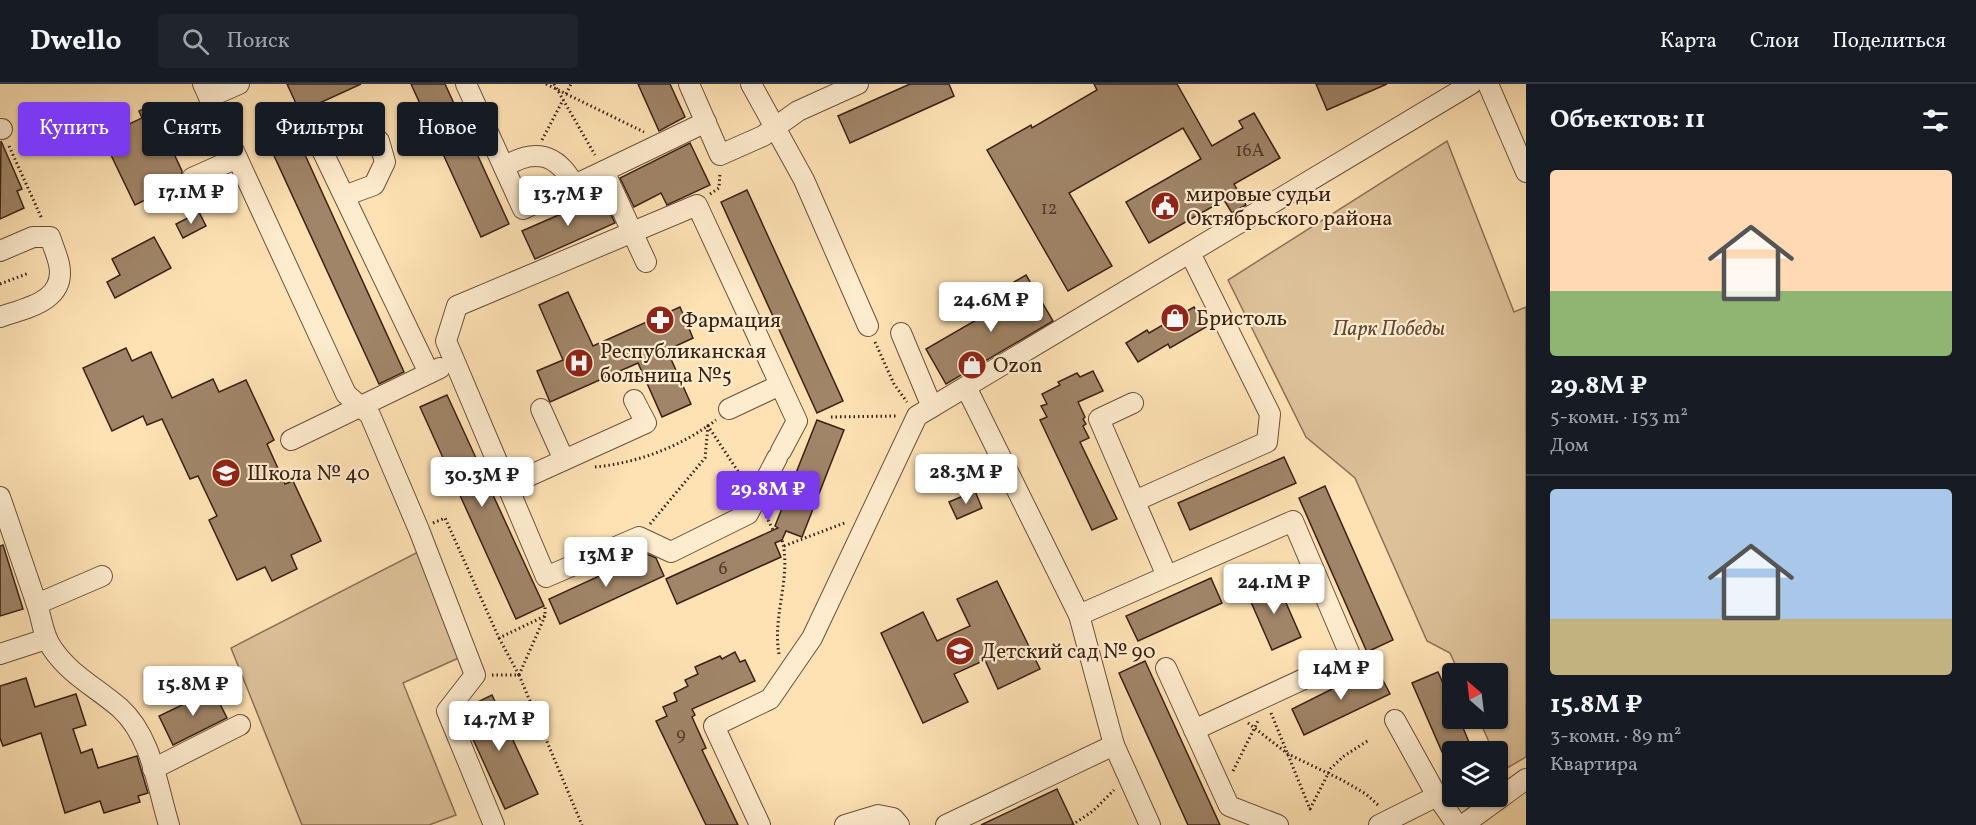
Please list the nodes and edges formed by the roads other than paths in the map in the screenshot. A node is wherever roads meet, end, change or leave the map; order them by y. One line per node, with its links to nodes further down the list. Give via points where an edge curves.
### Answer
1 (238, 84): 8 (street)
2 (466, 84): 12 (street)
3 (689, 84): 9 (street)
4 (751, 84): 10 (street)
5 (1471, 84): 20 (street)
6 (1488, 84): 14 (street)
7 (847, 86): 10 (street)
8 (206, 91): 11 (street)
9 (706, 122): 10 (street, via 720,155); 13 (street)
10 (775, 127): 23 (street, via 804,180)
11 (237, 158): 15 (street); 31 (street, via 346,394)
12 (504, 167): 16 (street, via 518,158 536,155 552,159 566,170); 16 (street, via 523,209)
13 (604, 171): 16 (street); 18 (street)
14 (1526, 172)
15 (192, 178)
16 (574, 185)
17 (344, 196): 26 (street)
18 (632, 233): 21 (street); 25 (street, via 457,306 447,341); 27 (street, via 697,205)
19 (0, 251): 22 (street, via 33,237 50,237 60,266 59,285 48,308)
20 (1190, 253): 28 (street); 39 (street, via 1270,414 1267,442)
21 (646, 262)
22 (0, 317)
23 (868, 326)
24 (901, 333): 34 (street)
25 (454, 361): 26 (street); 37 (street)
26 (429, 373): 31 (street)
27 (780, 385): 33 (street); 37 (street, via 797,421 748,514 671,552 639,537 546,577)
28 (966, 387): 34 (street); 43 (street)
29 (634, 400): 36 (street, via 646,423)
30 (1133, 404): 39 (street, via 1099,419)
31 (359, 406): 35 (street); 56 (street, via 370,415 475,675 447,711)
32 (541, 409): 36 (street)
33 (729, 409)
34 (924, 412): 57 (street, via 812,638 770,699 714,726)
35 (291, 440)
36 (564, 460): 37 (street)
37 (507, 486)
38 (0, 496): 42 (street)
39 (1135, 501): 41 (street)
40 (102, 576): 42 (street)
41 (1167, 576): 43 (street); 49 (street, via 1293,520 1351,657)
42 (37, 603): 44 (street)
43 (1079, 615): 50 (street)
44 (46, 639): 45 (street); 51 (street, via 61,660 121,709 139,730)
45 (0, 654)
46 (1166, 668): 49 (street)
47 (1395, 720): 53 (street)
48 (240, 725): 51 (street)
49 (1194, 730): 62 (street, via 1229,806)
50 (1114, 745): 60 (street); 61 (street)
51 (153, 769): 54 (street)
52 (1526, 779): 64 (street)
53 (1437, 796): 55 (street); 63 (street)
54 (163, 820)
55 (1386, 822)
56 (494, 825)
57 (760, 825)
58 (845, 825): 59 (street, via 878,815 893,818)
59 (899, 825)
60 (946, 825)
61 (1150, 825)
62 (1278, 825)
63 (1457, 825)
64 (1463, 825)

